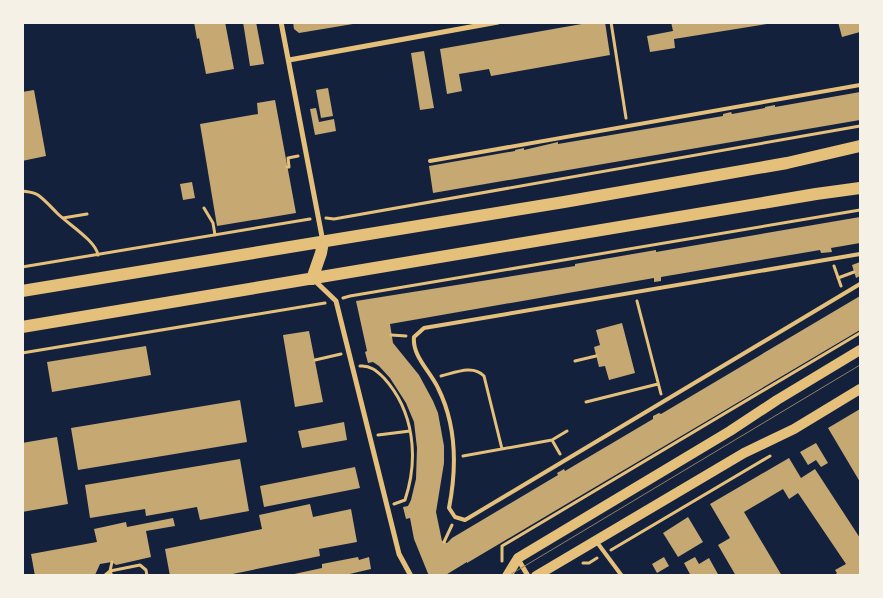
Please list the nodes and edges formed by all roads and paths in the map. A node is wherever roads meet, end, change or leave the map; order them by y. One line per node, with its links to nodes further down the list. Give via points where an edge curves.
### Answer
1 (281, 22): 4 (street)
2 (498, 22): 4 (street)
3 (611, 22): 6 (path)
4 (289, 60): 17 (street)
5 (860, 85): 6 (lane)
6 (627, 126): 10 (lane)
7 (860, 126): 17 (path, via 334,219)
8 (860, 146): 20 (main road, via 787,163)
9 (292, 157): 11 (path, via 288,158)
10 (430, 160)
11 (287, 167)
12 (860, 188): 27 (main road)
13 (22, 192): 18 (path, via 35,193)
14 (204, 208): 19 (path, via 215,223)
15 (860, 210): 32 (path, via 350,296)
16 (87, 214): 18 (path)
17 (318, 217): 19 (path); 20 (street)
18 (63, 218): 22 (path, via 84,236)
19 (215, 235): 22 (path)
20 (323, 242): 27 (main road); 29 (main road)
21 (860, 254): 23 (lane)
22 (98, 255): 24 (path)
23 (832, 259): 26 (path); 30 (lane)
24 (22, 267)
25 (854, 272): 26 (path)
26 (838, 278): 31 (path)
27 (312, 279): 32 (street); 33 (main road)
28 (860, 284): 31 (lane)
29 (22, 291)
30 (634, 292): 36 (lane, via 424,328); 45 (path)
31 (844, 294): 48 (lane)
32 (336, 301): 38 (street); 39 (path)
33 (22, 327)
34 (860, 333): 61 (path)
35 (391, 334): 36 (path)
36 (414, 337): 44 (lane, via 413,347)
37 (860, 350): 63 (main road)
38 (349, 352): 41 (path); 43 (street)
39 (22, 353)
40 (596, 356): 42 (path)
41 (315, 360)
42 (575, 361)
43 (352, 367): 49 (path, via 367,366 392,387 403,405); 51 (street)
44 (432, 378): 53 (path, via 468,370 480,371); 55 (lane, via 451,424)
45 (658, 384): 47 (path); 48 (path)
46 (860, 389): 59 (main road, via 794,429 744,452)
47 (586, 402)
48 (663, 402): 56 (lane)
49 (410, 431): 51 (path); 57 (path, via 412,472 409,487 405,500)
50 (567, 431): 52 (path)
51 (370, 436): 57 (street)
52 (552, 440): 53 (path); 56 (path)
53 (502, 449): 55 (path)
54 (775, 453): 62 (path)
55 (455, 458): 58 (lane, via 449,508)
56 (564, 461): 58 (lane, via 465,520)
57 (387, 506): 69 (street, via 399,554)
58 (455, 518): 60 (path)
59 (596, 540): 62 (lane); 72 (main road)
60 (444, 542)
61 (502, 546)
62 (605, 553): 65 (path); 73 (lane)
63 (518, 558): 70 (main road); 71 (street)
64 (112, 562): 66 (path)
65 (589, 563)
66 (111, 573): 67 (path); 68 (path, via 140,565)
67 (104, 576)
68 (147, 576)
69 (410, 576)
70 (507, 576)
71 (528, 576)
72 (536, 576)
73 (622, 576)

